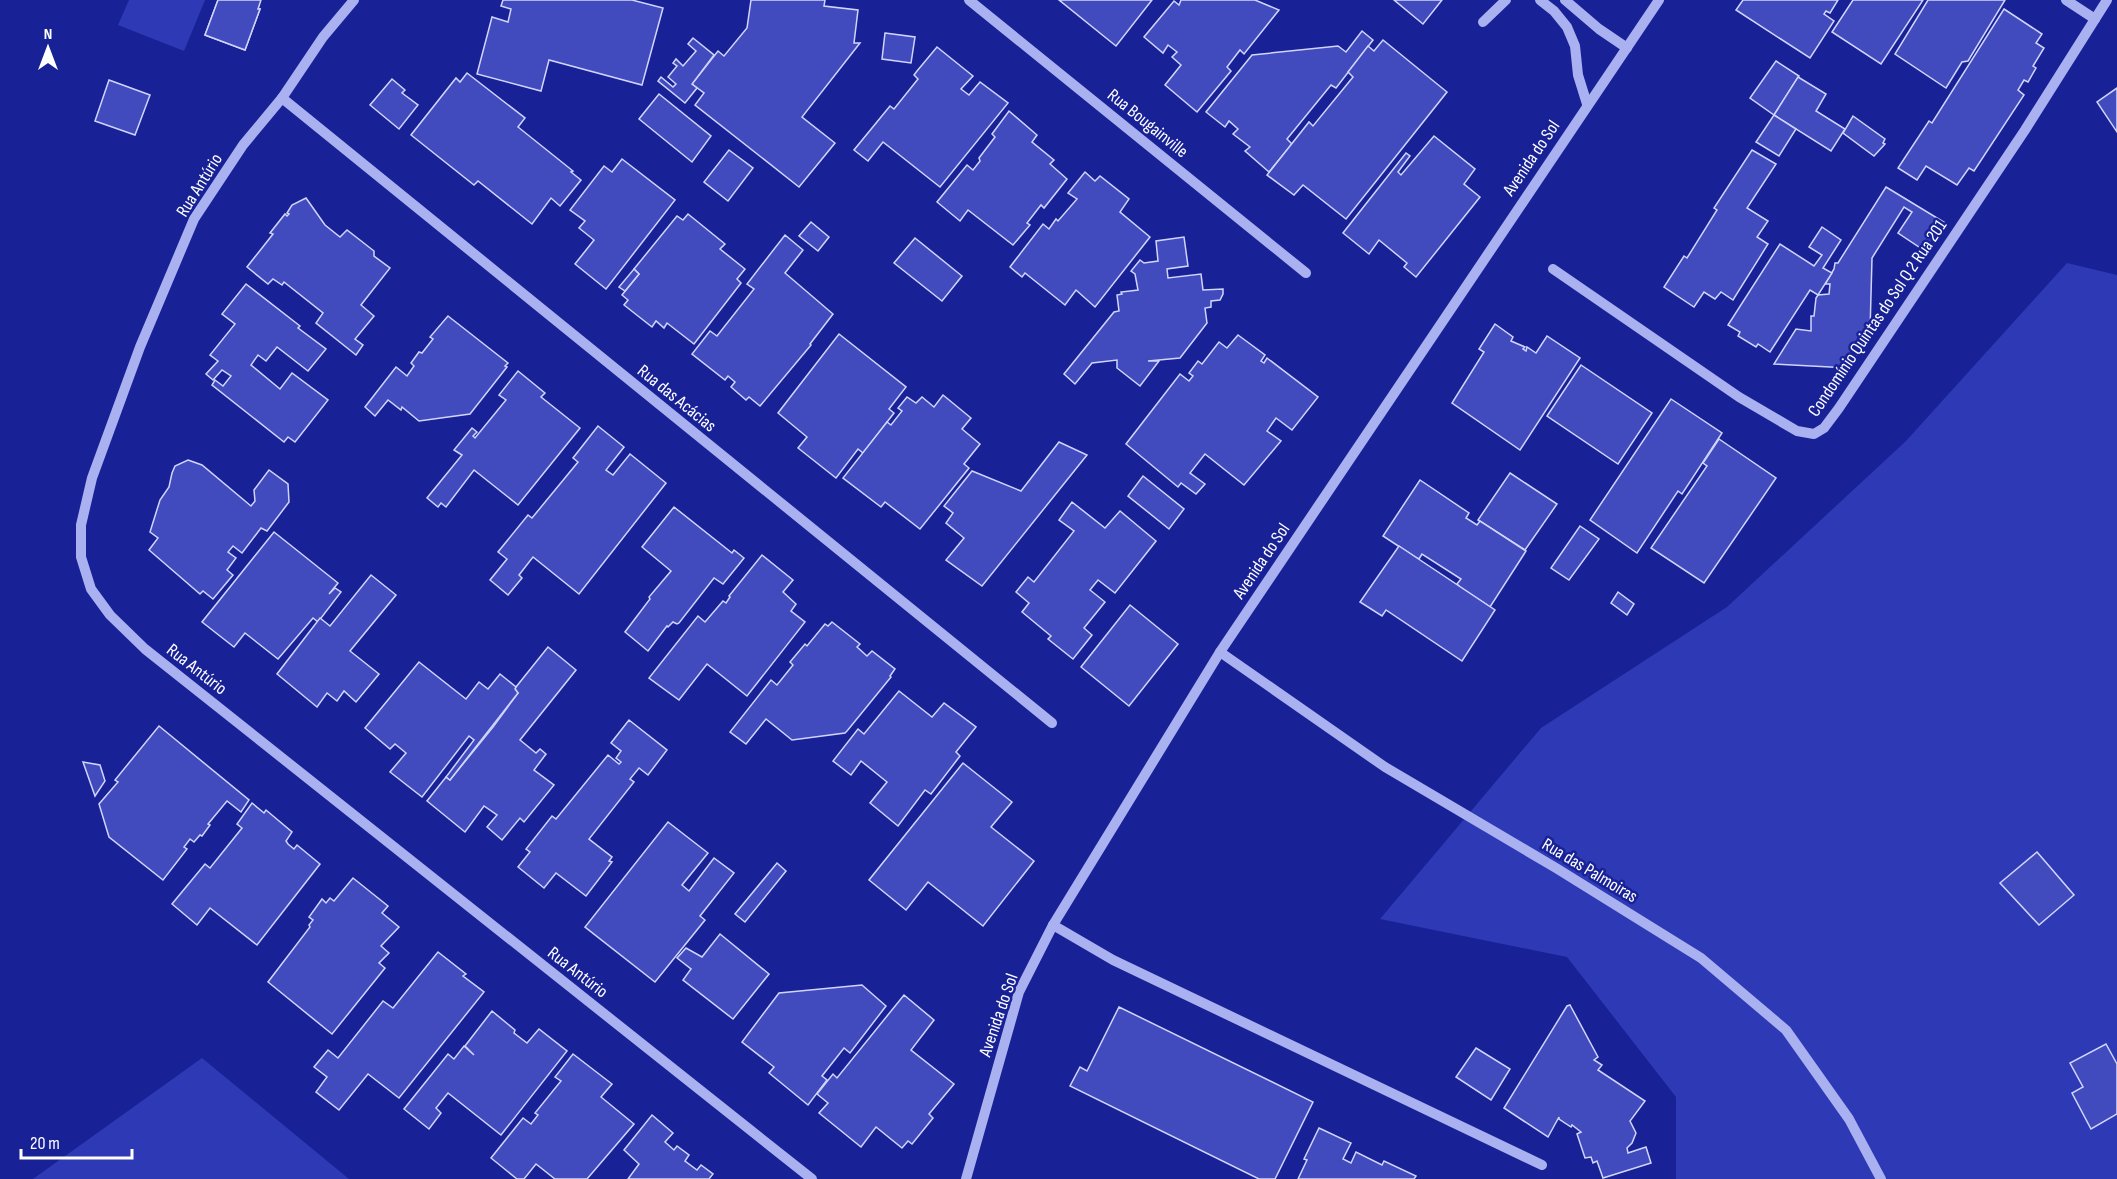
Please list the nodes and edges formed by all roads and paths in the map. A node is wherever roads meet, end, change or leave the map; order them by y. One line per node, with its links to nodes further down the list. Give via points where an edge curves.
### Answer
1 (354, 0): 12 (street, Rua Antúrio)
2 (969, 0): 15 (street, Rua Bougainville)
3 (1506, 0): 10 (street)
4 (1540, 0): 13 (street, via 1567,27)
5 (1565, 0): 11 (street)
6 (1659, 0): 11 (street, Avenida do Sol)
7 (2066, 0): 9 (street)
8 (2107, 0): 9 (street, Condomínio Quintas do Sol Q 2 Rua 201)
9 (2095, 19): 14 (street, Condomínio Quintas do Sol Q 2 Rua 201, via 1839,408 1824,428 1814,434 1797,431 1739,397)
10 (1483, 22)
11 (1627, 48): 13 (street, Avenida do Sol)
12 (282, 98): 17 (street, Rua das Acácias); 20 (street, Rua Antúrio, via 243,145 194,219 140,347 92,478 81,525 81,557 91,589 110,615 145,649)
13 (1587, 104): 16 (street, Avenida do Sol)
14 (1553, 269)
15 (1306, 273)
16 (1220, 652): 18 (street, Avenida do Sol); 22 (street, Rua das Palmoiras, via 1385,767 1701,958 1786,1030 1849,1119)
17 (1052, 723)
18 (1053, 925): 19 (street, via 1113,960); 21 (street, Avenida do Sol, via 1019,992)
19 (1542, 1165)
20 (812, 1179)
21 (966, 1179)
22 (1881, 1179)

